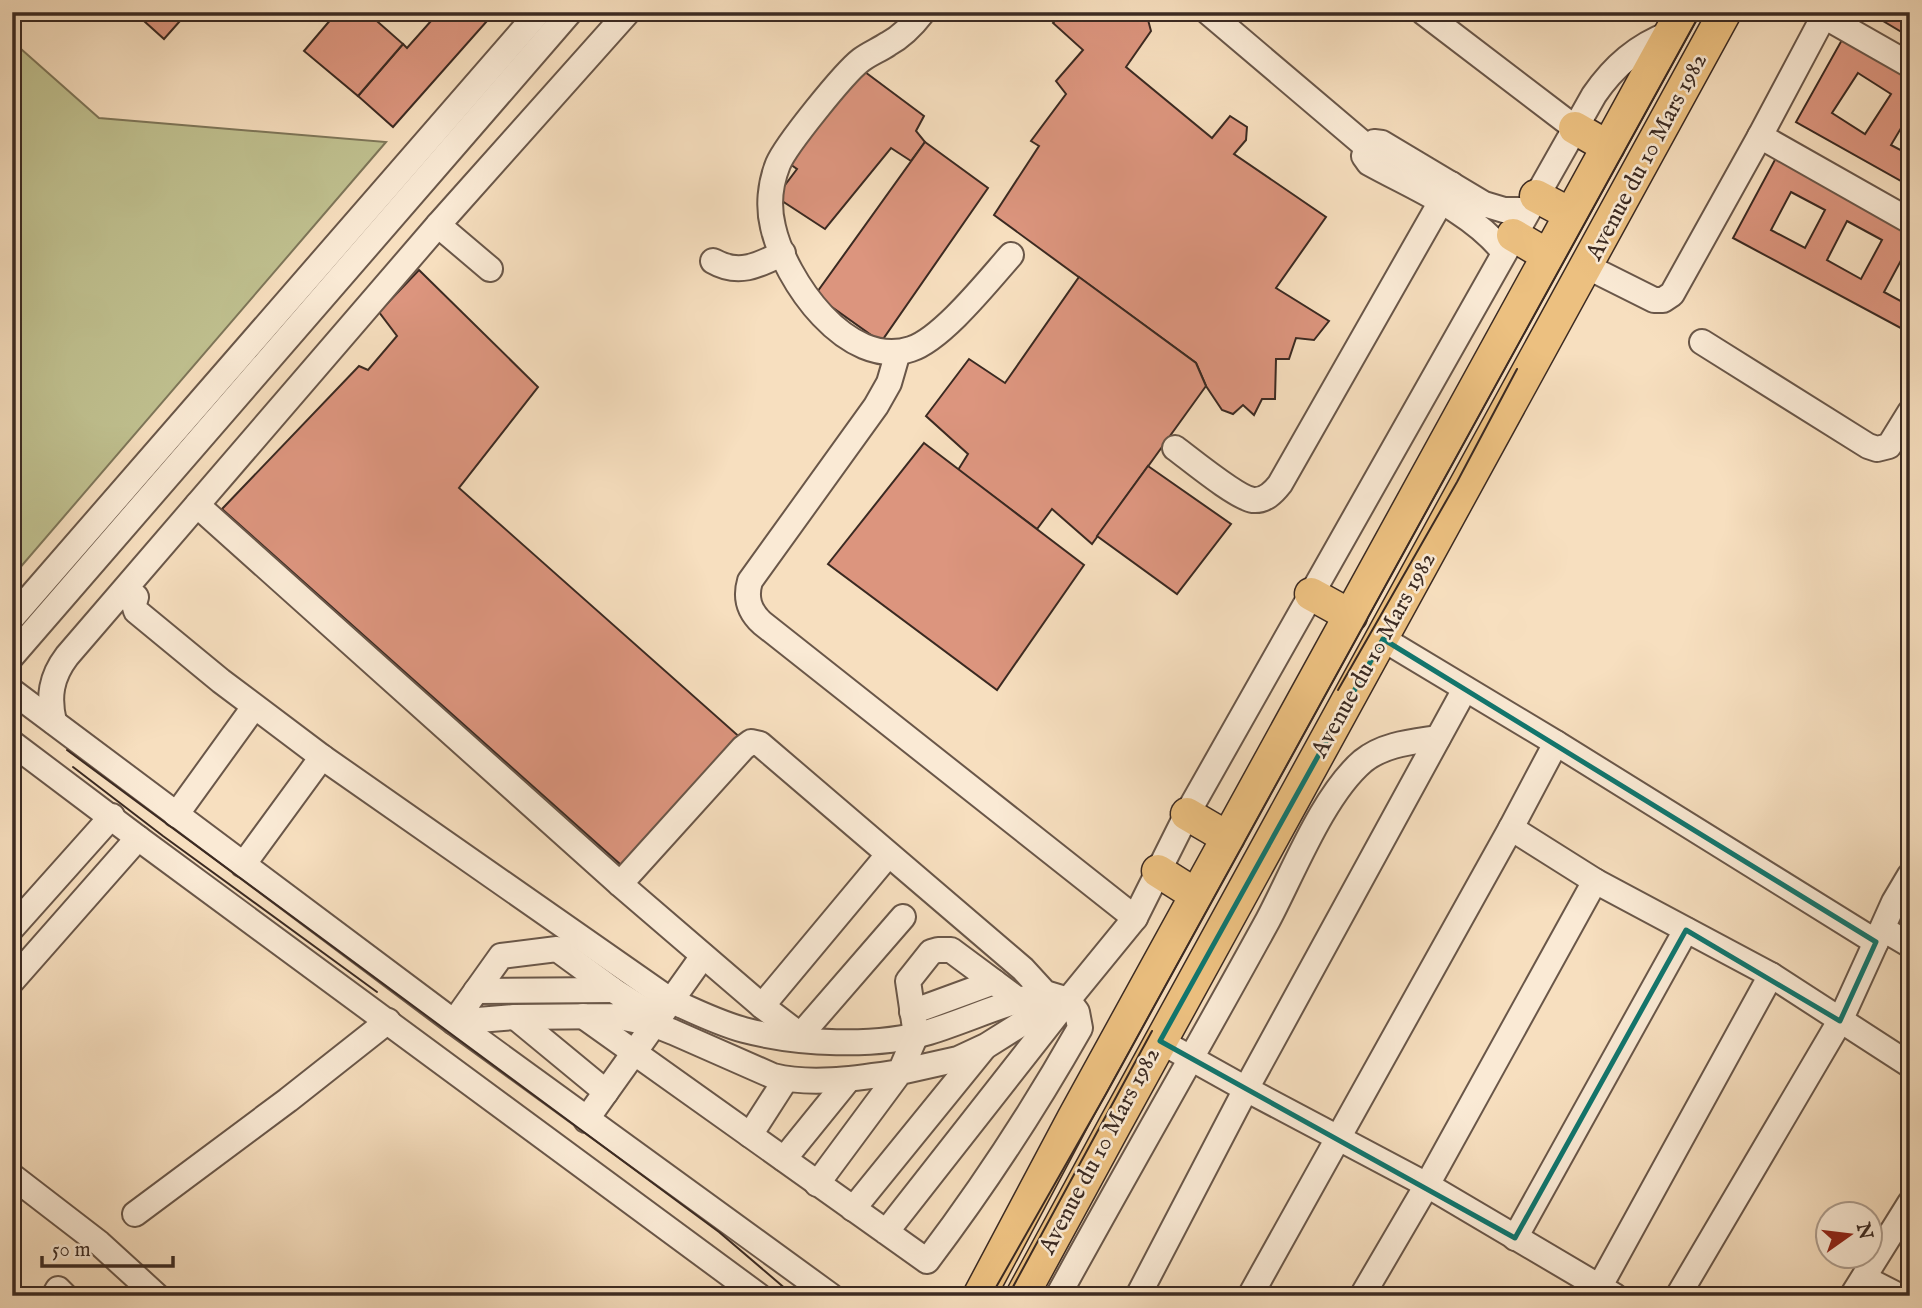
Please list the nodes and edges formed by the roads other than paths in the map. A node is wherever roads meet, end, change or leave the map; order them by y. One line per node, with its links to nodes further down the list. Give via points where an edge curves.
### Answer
1 (628, 12): 18 (street)
2 (923, 12): 19 (street, via 905,33 860,61 784,153 770,201 773,228)
3 (1208, 12): 14 (street, via 1367,147 1364,156 1369,163)
4 (1423, 12): 11 (street)
5 (1725, 12): 23 (main road, Avenue du 10 Mars 1982)
6 (537, 13): 8 (street); 33 (street)
7 (1822, 13): 10 (street); 12 (street)
8 (566, 14): 35 (street)
9 (1676, 23): 11 (street, via 1612,71); 13 (main road, Avenue du 10 Mars 1982)
10 (1910, 65)
11 (1575, 128): 13 (main road); 17 (street)
12 (1760, 136): 16 (street); 23 (street, via 1672,294 1654,300)
13 (1608, 147): 15 (main road, Avenue du 10 Mars 1982)
14 (1445, 193): 17 (street, via 1516,211); 17 (street, via 1476,223); 28 (street, via 1271,494 1245,498)
15 (1570, 214): 17 (main road); 21 (main road, Avenue du 10 Mars 1982)
16 (1910, 222)
17 (1520, 224): 21 (main road); 30 (street)
18 (438, 225): 24 (street); 29 (street)
19 (783, 253): 22 (street, via 744,269); 26 (street, via 802,290 830,322 864,346)
20 (1011, 255): 26 (street, via 935,336)
21 (1547, 255): 32 (main road, Avenue du 10 Mars 1982)
22 (713, 261)
23 (1588, 267): 34 (main road, Avenue du 10 Mars 1982)
24 (490, 270)
25 (1702, 342): 27 (street, via 1868,446 1889,446)
26 (898, 352): 59 (street, via 876,407 750,581 751,611)
27 (1910, 412)
28 (1175, 448)
29 (197, 505): 39 (street, via 60,665 52,683); 55 (street)
30 (1311, 594): 32 (main road); 44 (street)
31 (136, 597): 38 (street, via 136,611)
32 (1351, 616): 49 (main road, Avenue du 10 Mars 1982)
33 (12, 618)
34 (1383, 639): 36 (street); 82 (main road, Avenue du 10 Mars 1982)
35 (12, 656)
36 (1465, 688): 40 (street); 42 (street)
37 (12, 691): 39 (street)
38 (254, 707): 43 (street); 45 (street)
39 (54, 722): 45 (street)
40 (1438, 738): 85 (street, via 1379,751 1364,760 1335,792); 90 (street)
41 (12, 743): 46 (street)
42 (1556, 743): 47 (street); 62 (street)
43 (322, 757): 51 (street); 74 (street)
44 (1187, 814): 49 (main road); 52 (street)
45 (176, 815): 51 (street)
46 (112, 816): 48 (street); 60 (street)
47 (1511, 828): 54 (street); 94 (street)
48 (138, 838): 66 (street); 77 (street)
49 (1228, 838): 56 (main road, Avenue du 10 Mars 1982)
50 (888, 855): 55 (street, via 760,744 751,742); 70 (street, via 1024,969); 73 (street)
51 (243, 865): 79 (street)
52 (1158, 871): 56 (main road); 59 (street)
53 (1910, 875): 57 (street)
54 (1595, 881): 61 (street); 98 (street)
55 (620, 884): 64 (street)
56 (1196, 895): 111 (main road, Avenue du 10 Mars 1982)
57 (1902, 906): 62 (street)
58 (903, 917): 81 (street)
59 (1135, 918): 72 (street)
60 (12, 928)
61 (1685, 930): 65 (street); 103 (street)
62 (1879, 936): 63 (street); 78 (street)
63 (1910, 945)
64 (703, 956): 73 (street); 74 (street)
65 (1770, 975): 78 (street); 105 (street)
66 (12, 981)
67 (994, 982): 71 (street); 80 (street); 80 (street, via 951,950 931,952 908,981)
68 (613, 990): 69 (street); 69 (street, via 557,949 500,956); 74 (street)
69 (476, 991): 79 (street)
70 (1045, 993): 71 (street); 72 (street); 83 (street, via 1021,1024)
71 (1015, 1000): 80 (street)
72 (1068, 1000): 102 (street); 102 (street, via 1077,1012 1080,1028 1039,1099 927,1261)
73 (762, 1006): 81 (street)
74 (660, 1014): 75 (street); 81 (street); 84 (street); 88 (street)
75 (583, 1016): 76 (street); 84 (street)
76 (515, 1017): 79 (street); 91 (street)
77 (388, 1021): 100 (street); 109 (street)
78 (1840, 1021): 86 (street); 117 (street)
79 (454, 1022): 92 (street)
80 (918, 1026): 81 (street, via 867,1041); 87 (street)
81 (799, 1037)
82 (1160, 1041): 85 (street); 112 (main road, Avenue du 10 Mars 1982)
83 (986, 1046): 87 (street, via 958,1059); 99 (street)
84 (635, 1051): 91 (street); 93 (street)
85 (1191, 1059): 90 (street); 113 (street)
86 (1910, 1065)
87 (900, 1072): 89 (street); 97 (street)
88 (786, 1079): 89 (street); 93 (street)
89 (848, 1080): 95 (street)
90 (1246, 1089): 94 (street); 114 (street)
91 (606, 1091): 92 (street)
92 (586, 1120): 110 (street)
93 (750, 1135): 95 (street)
94 (1336, 1138): 98 (street); 115 (street)
95 (784, 1159): 97 (street)
96 (12, 1176): 108 (street, via 99,1243)
97 (817, 1184): 99 (street)
98 (1427, 1185): 103 (street); 116 (street)
99 (853, 1209): 102 (street)
100 (135, 1214)
101 (1907, 1214): 104 (street)
102 (886, 1232)
103 (1516, 1238): 105 (street)
104 (1858, 1287): 118 (street)
105 (1608, 1291)
106 (54, 1296): 107 (street, via 58,1289)
107 (65, 1296)
108 (157, 1296)
109 (759, 1296)
110 (831, 1296)
111 (979, 1296)
112 (1022, 1296)
113 (1058, 1296)
114 (1138, 1296)
115 (1250, 1296)
116 (1362, 1296)
117 (1678, 1296)
118 (1899, 1296)

